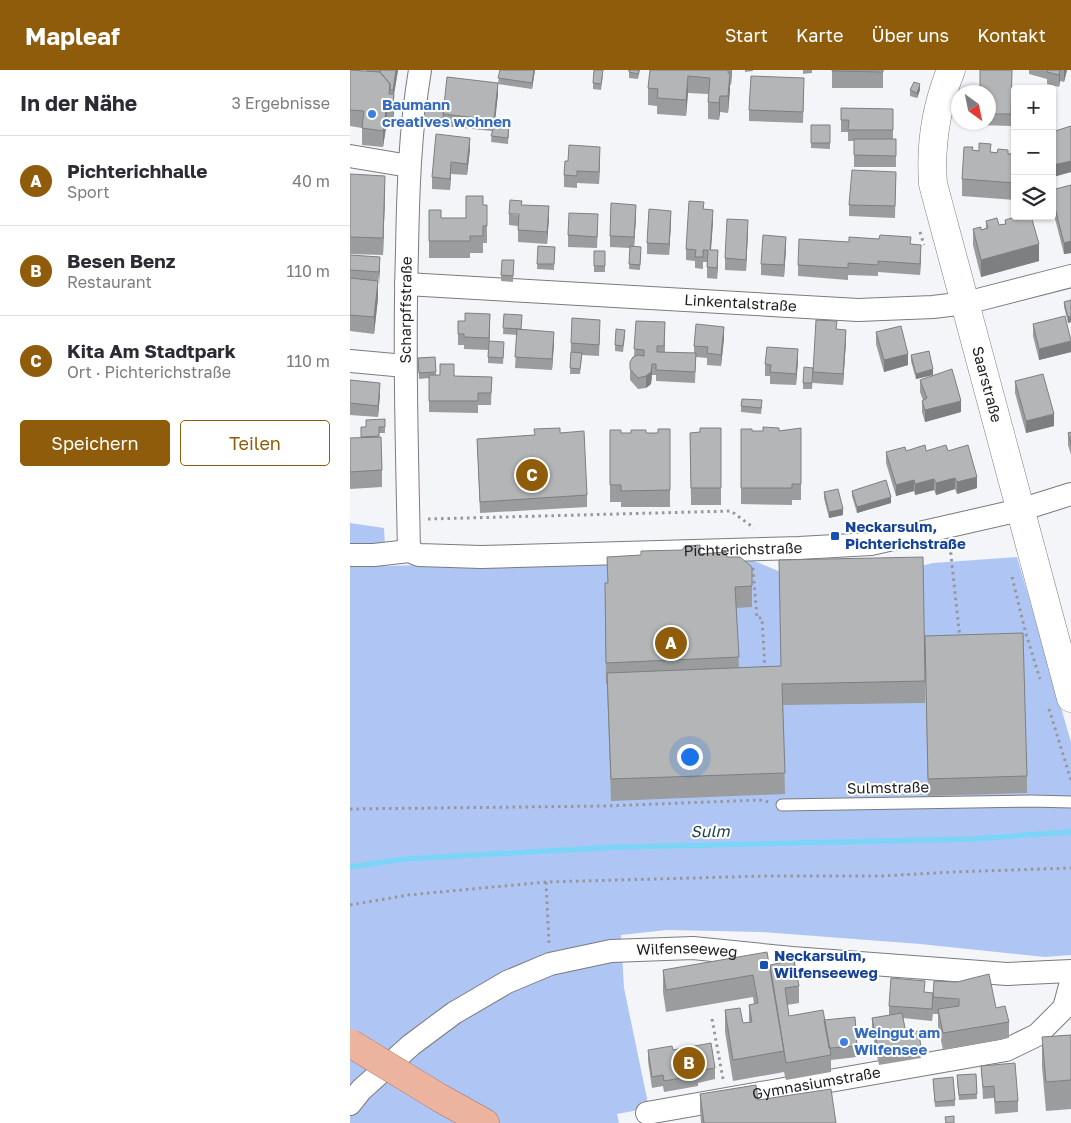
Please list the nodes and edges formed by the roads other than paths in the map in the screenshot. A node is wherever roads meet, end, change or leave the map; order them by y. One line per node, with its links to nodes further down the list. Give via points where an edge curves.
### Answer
1 (420, 70): 4 (street, Scharpffstraße)
2 (951, 70): 7 (street, Saarstraße, via 938,107 931,159 933,184)
3 (350, 156): 4 (street)
4 (409, 166): 6 (street, Scharpffstraße)
5 (1071, 276): 7 (street, Linkentalstraße)
6 (406, 284): 7 (street, Linkentalstraße, via 858,310); 9 (street, Scharpffstraße)
7 (966, 303): 11 (street, Saarstraße)
8 (350, 361): 9 (street)
9 (405, 366): 12 (street, Scharpffstraße)
10 (1071, 494): 11 (street, Pichterichstraße)
11 (1020, 510): 12 (street, Pichterichstraße, via 871,544 481,557 419,555); 14 (street, Saarstraße)
12 (409, 551): 13 (street, Pichterichstraße)
13 (350, 555)
14 (1063, 639): 15 (street, Saarstraße)
15 (1071, 698)
16 (1071, 802): 17 (lane, Sulmstraße)
17 (782, 805)
18 (1071, 971): 21 (street, Wilfenseeweg, via 1007,974 693,948 612,951 550,964 507,982 454,1013)
19 (1071, 982): 22 (street, Gymnasiumstraße, via 1064,1008 1037,1034 1006,1050)
20 (350, 1043): 23 (highway, bridge)
21 (354, 1093)
22 (647, 1113)
23 (485, 1123)

